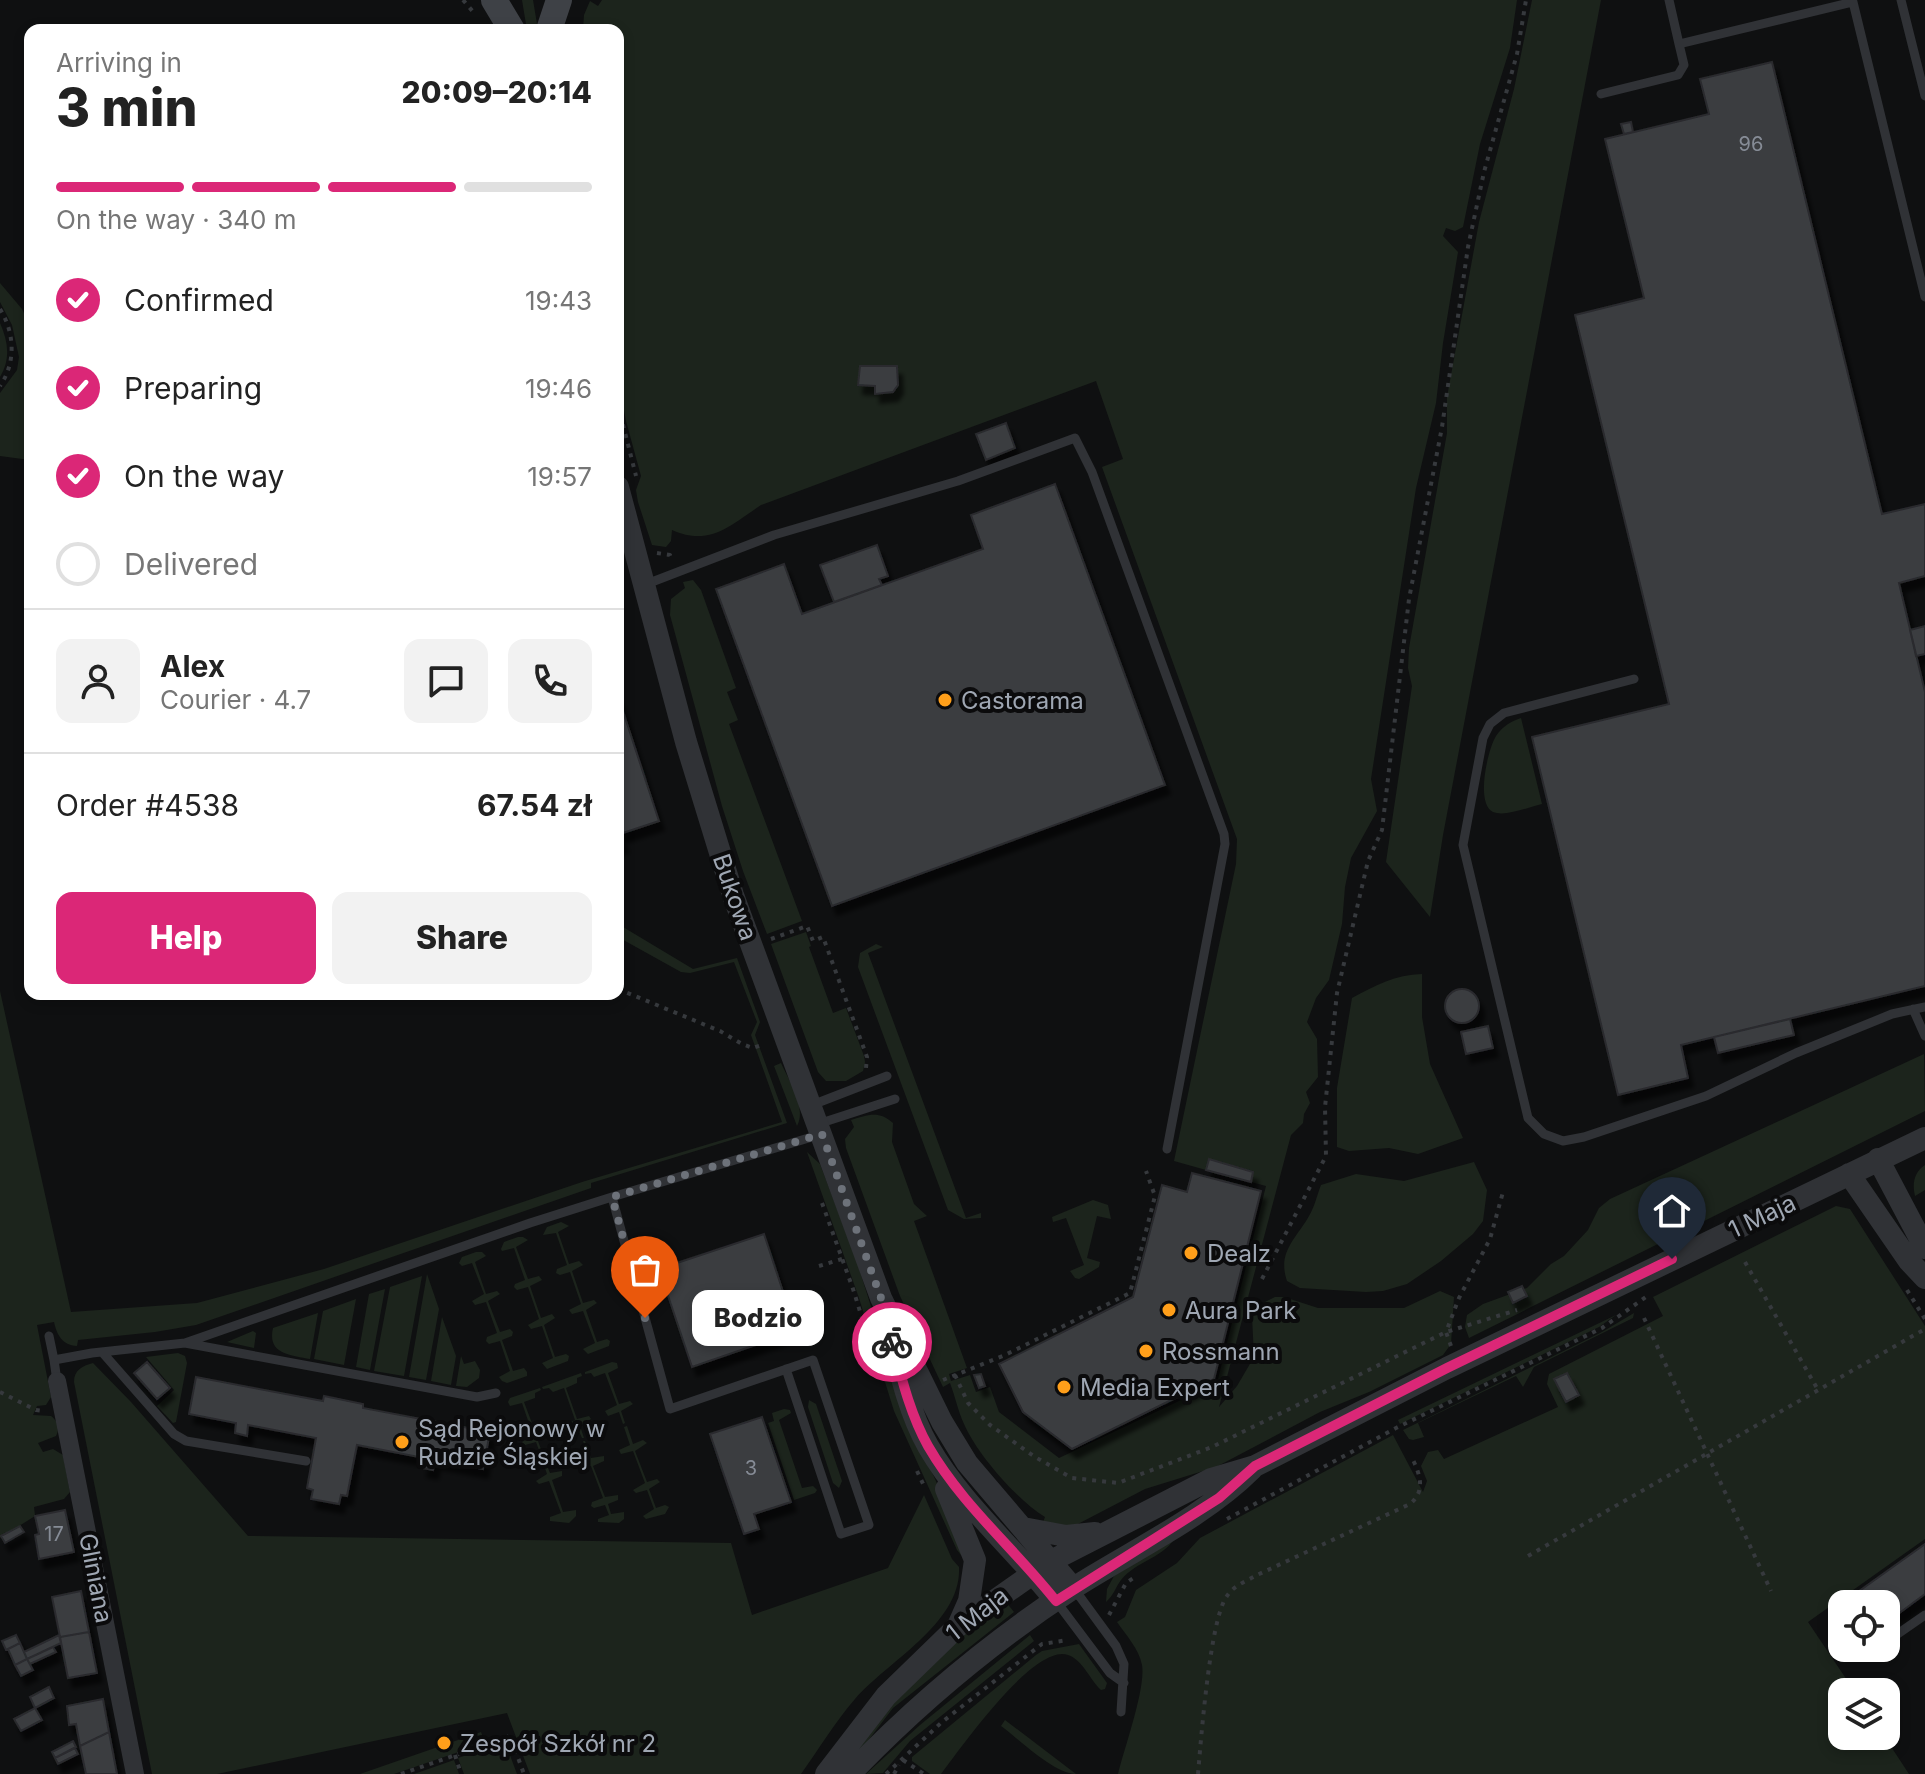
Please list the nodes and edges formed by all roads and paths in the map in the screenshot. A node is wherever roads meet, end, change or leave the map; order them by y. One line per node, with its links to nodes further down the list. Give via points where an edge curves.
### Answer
1 (494, 0): 8 (main road)
2 (510, 0): 9 (street)
3 (545, 0): 10 (street)
4 (559, 0): 11 (main road)
5 (1526, 0): 45 (path, via 1468,247 1442,427 1402,642 1382,830 1368,861 1337,993 1325,1107 1326,1156)
6 (1669, 0): 12 (lane)
7 (1901, 0): 14 (lane)
8 (510, 24)
9 (513, 24)
10 (549, 24)
11 (552, 24)
12 (1679, 44): 13 (lane, via 1684,65 1678,75); 15 (lane, via 1853,2)
13 (1601, 94)
14 (1925, 96)
15 (1925, 297)
16 (0, 309): 17 (path, via 12,343 12,364)
17 (0, 386)
18 (624, 429): 19 (path)
19 (633, 465)
20 (624, 536): 21 (street, Bukowa)
21 (644, 585): 32 (street, Bukowa, via 733,895); 34 (lane, via 774,535 958,481 1075,438 1224,834)
22 (1634, 679): 26 (lane, via 1504,713 1483,738 1463,845 1528,1118 1544,1134 1563,1141 1584,1137 1706,1096 1796,1053)
23 (807, 926): 29 (path, via 813,941 823,937 867,1057)
24 (624, 991): 28 (path, via 742,1044)
25 (1925, 1007): 26 (lane)
26 (1913, 1009): 27 (lane)
27 (1925, 1036)
28 (764, 1044)
29 (863, 1076)
30 (887, 1076): 32 (lane)
31 (895, 1099): 32 (lane)
32 (817, 1121): 39 (lane); 47 (street, Bukowa)
33 (1925, 1138): 35 (street, 1 Maja)
34 (1167, 1149)
35 (1878, 1159): 37 (street, 1 Maja); 40 (street)
36 (1146, 1171): 59 (path, via 1155,1196 1130,1293)
37 (1849, 1174): 44 (street); 57 (street, 1 Maja)
38 (1503, 1192): 52 (path, via 1490,1239)
39 (612, 1197): 54 (lane); 58 (lane, via 670,1409)
40 (1925, 1248)
41 (842, 1259): 43 (path)
42 (1745, 1262): 62 (path)
43 (819, 1266)
44 (1925, 1278)
45 (1262, 1279)
46 (1648, 1296): 48 (path)
47 (881, 1298): 66 (street, Bukowa); 72 (street, Bukowa, via 967,1463)
48 (1638, 1303): 49 (path); 71 (path, via 1602,1328 1396,1428)
49 (1616, 1311)
50 (1644, 1318): 67 (path)
51 (1925, 1329): 62 (path)
52 (1446, 1332): 57 (path); 59 (path, via 1212,1447 1118,1483 1072,1478 1035,1457 968,1403)
53 (49, 1336): 56 (lane)
54 (185, 1343): 55 (lane); 64 (lane, via 477,1397)
55 (102, 1352): 56 (lane); 69 (lane, via 186,1441)
56 (54, 1360): 60 (lane)
57 (1457, 1363): 70 (street, 1 Maja)
58 (786, 1369): 58 (lane, via 813,1360 869,1525 841,1534)
59 (955, 1375): 61 (path)
60 (57, 1381): 65 (street, Gliniana)
61 (936, 1382)
62 (1818, 1390): 67 (path)
63 (0, 1392): 65 (path, via 36,1410)
64 (496, 1393)
65 (62, 1406): 88 (street, Gliniana)
66 (926, 1444): 75 (street, Bukowa, via 997,1537); 81 (street, via 975,1560 969,1601)
67 (1708, 1453): 74 (path); 77 (path)
68 (1412, 1458): 97 (path, via 1421,1482 1420,1493 1410,1504 1257,1575 1225,1597 1215,1635)
69 (306, 1461)
70 (1255, 1466): 73 (street, 1 Maja, via 1211,1479); 78 (street, 1 Maja, via 1219,1498)
71 (1219, 1523)
72 (1023, 1528): 73 (street, via 1066,1536); 75 (street, Bukowa)
73 (1104, 1532): 75 (street, 1 Maja)
74 (1528, 1556)
75 (1042, 1567): 78 (street); 81 (street, 1 Maja)
76 (1137, 1576): 79 (path, via 1126,1583)
77 (1771, 1591)
78 (1065, 1595): 84 (lane, via 1110,1673); 84 (lane, via 1116,1646 1124,1664); 93 (street, 1 Maja, via 909,1715)
79 (1112, 1614)
80 (1925, 1615): 82 (lane)
81 (957, 1627): 92 (street, 1 Maja, via 886,1696)
82 (1900, 1632)
83 (1074, 1640): 87 (path, via 1042,1644)
84 (1124, 1683): 85 (lane)
85 (1121, 1712)
86 (455, 1755): 89 (path); 90 (path); 91 (path, via 510,1736)
87 (902, 1759): 94 (path); 95 (path); 96 (path)
88 (135, 1774)
89 (402, 1774)
90 (461, 1774)
91 (524, 1774)
92 (826, 1774)
93 (850, 1774)
94 (886, 1774)
95 (894, 1774)
96 (924, 1774)
97 (1198, 1774)

